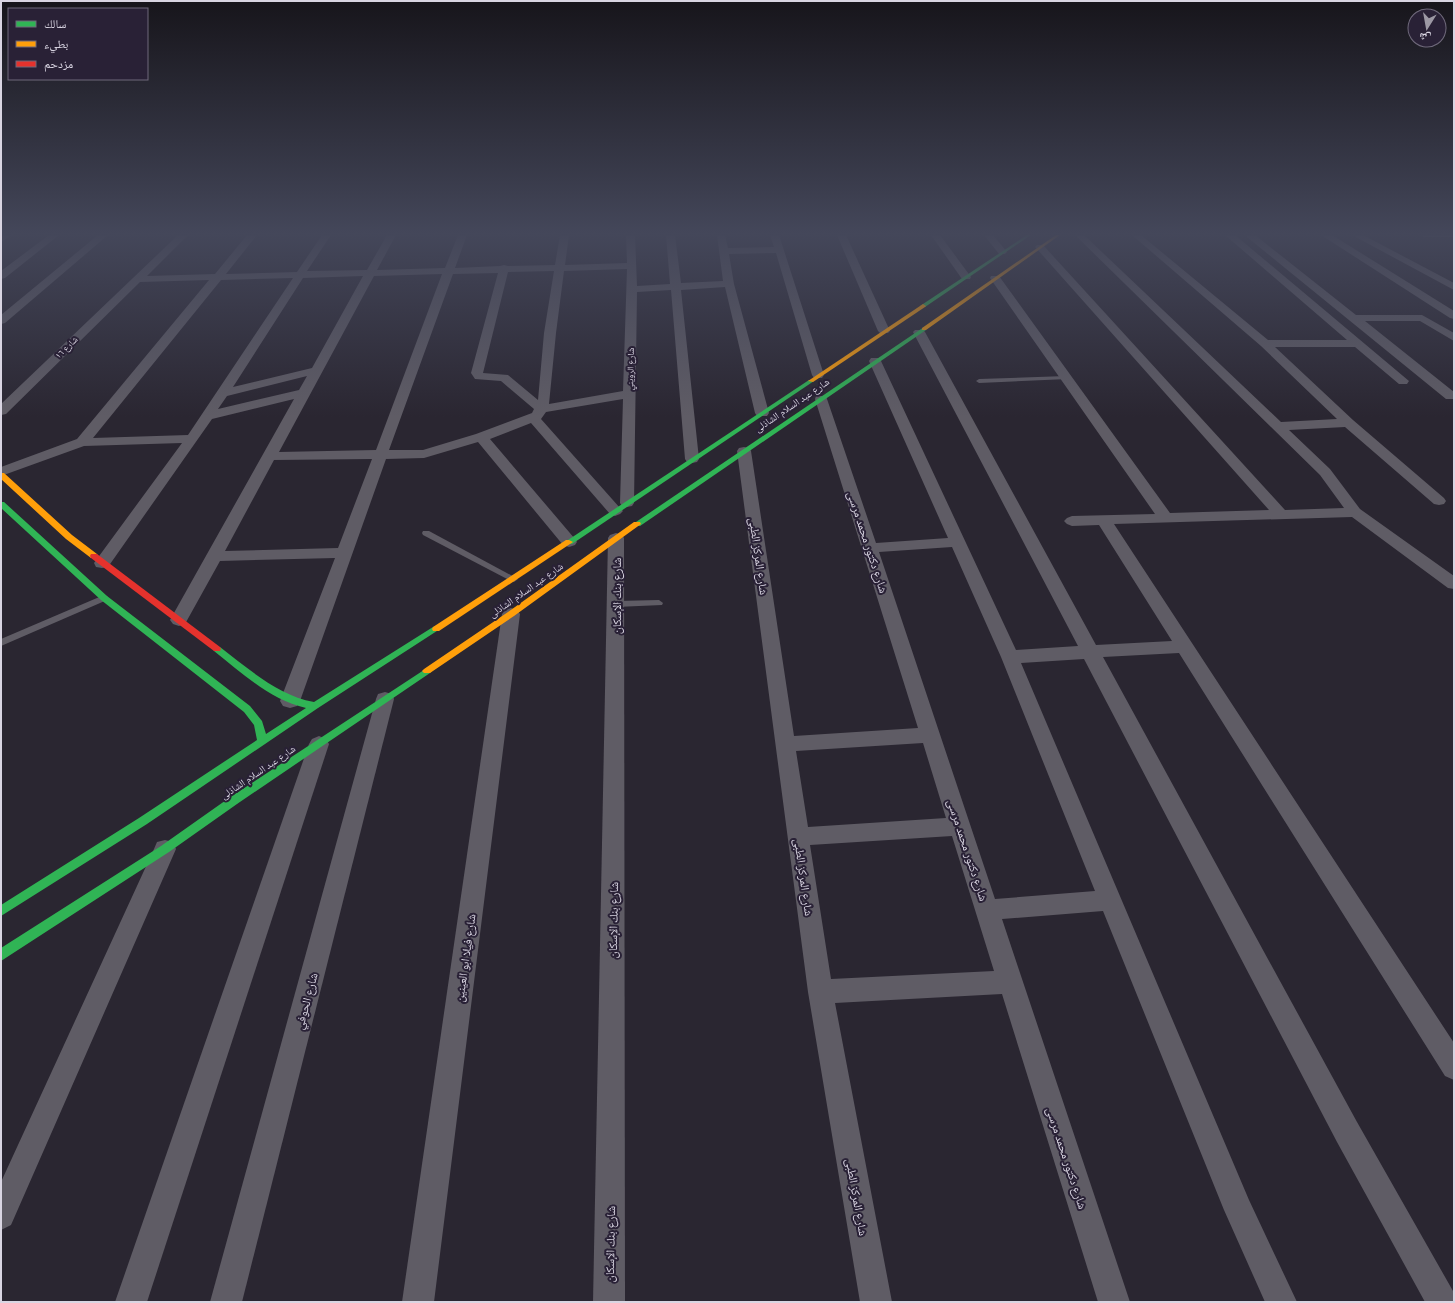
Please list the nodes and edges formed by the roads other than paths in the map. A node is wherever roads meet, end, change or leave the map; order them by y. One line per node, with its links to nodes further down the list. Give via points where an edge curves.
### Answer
1 (31, 296): 25 (street)
2 (120, 296): 44 (street, شارع ١٦)
3 (202, 296): 52 (street)
4 (285, 296): 39 (street)
5 (358, 296): 32 (street)
6 (440, 296): 54 (street)
7 (497, 296): 46 (street, via 477,373 483,377 504,378)
8 (555, 296): 46 (street, via 544,400)
9 (632, 296): 41 (street, شارع الرويني)
10 (678, 296): 56 (street)
11 (732, 296): 45 (street)
12 (794, 296): 33 (street)
13 (868, 296): 26 (street)
14 (937, 296): 26 (main road, شارع عبد السلام الشاذلى)
15 (970, 296): 27 (main road, شارع عبد السلام الشاذلى)
16 (1008, 296): 34 (street)
17 (1084, 296): 64 (street)
18 (1143, 296): 49 (street)
19 (1208, 296): 30 (street)
20 (1302, 296): 29 (street)
21 (1326, 296): 24 (street)
22 (1422, 296): 23 (street)
23 (1454, 316)
24 (1354, 318): 28 (street, via 1422,318); 38 (street)
25 (1, 321)
26 (884, 331): 33 (main road, شارع عبد السلام الشاذلى)
27 (919, 332): 31 (main road, شارع عبد السلام الشاذلى); 86 (street)
28 (1454, 338)
29 (1358, 343): 30 (street); 37 (street)
30 (1265, 344): 48 (street)
31 (875, 361): 43 (main road, شارع عبد السلام الشاذلى); 71 (street)
32 (317, 370): 39 (street); 40 (street)
33 (818, 375): 45 (main road, شارع عبد السلام الشاذلى)
34 (1066, 378): 35 (lane); 65 (street)
35 (979, 381)
36 (1454, 381): 38 (street)
37 (1403, 382)
38 (1432, 382): 42 (street)
39 (222, 393): 47 (street)
40 (304, 393): 47 (street); 55 (street)
41 (630, 394): 46 (street); 60 (street, شارع الرويني)
42 (1451, 396)
43 (821, 398): 53 (main road, شارع عبد السلام الشاذلى); 72 (street, شارع دكتور محمد مرسى)
44 (1, 411)
45 (762, 413): 56 (main road, شارع عبد السلام الشاذلى)
46 (537, 414): 50 (street); 62 (street)
47 (207, 416): 51 (street)
48 (1348, 422): 49 (street); 59 (street)
49 (1278, 426): 63 (street, via 1325,472)
50 (481, 437): 54 (street, via 424,454); 70 (street)
51 (192, 439): 52 (street); 75 (street)
52 (82, 442): 57 (street)
53 (744, 451): 69 (main road, شارع عبد السلام الشاذلى); 94 (street, شارع المركز الطبى)
54 (381, 455): 55 (street); 73 (street)
55 (270, 456): 74 (street)
56 (692, 459): 60 (main road, شارع عبد السلام الشاذلى)
57 (1, 472)
58 (1, 475): 75 (main road, via 69,537)
59 (1439, 501)
60 (627, 503): 62 (main road, شارع عبد السلام الشاذلى)
61 (1, 504): 79 (main road)
62 (615, 511): 70 (main road, شارع عبد السلام الشاذلى)
63 (1355, 512): 64 (street); 77 (street)
64 (1282, 515): 65 (street)
65 (1166, 518): 66 (street)
66 (1104, 520): 67 (street); 85 (street)
67 (1072, 521)
68 (426, 532): 76 (lane)
69 (616, 538): 81 (street, شارع بنك الإسكان); 82 (main road, شارع عبد السلام الشاذلى)
70 (569, 542): 76 (main road, شارع عبد السلام الشاذلى)
71 (958, 542): 72 (street); 87 (street)
72 (870, 548): 91 (street, شارع دكتور محمد مرسى)
73 (344, 553): 74 (street); 89 (street)
74 (215, 556): 83 (street)
75 (102, 563): 83 (main road)
76 (514, 579): 78 (main road, شارع عبد السلام الشاذلى)
77 (1454, 584)
78 (502, 587): 82 (main road); 90 (main road, شارع عبد السلام الشاذلى, via 444,627)
79 (104, 598): 84 (lane); 92 (main road, via 237,696 255,717)
80 (660, 603): 81 (lane)
81 (616, 604): 109 (street, شارع بنك الإسكان)
82 (508, 606): 88 (main road, شارع عبد السلام الشاذلى); 108 (street, شارع فيلا ابو العينين)
83 (179, 620): 89 (main road, via 256,683)
84 (1, 643)
85 (1185, 646): 86 (street); 104 (street)
86 (1090, 652): 87 (street); 113 (street, via 1347,1132)
87 (1010, 657): 98 (street)
88 (385, 699): 93 (main road, شارع عبد السلام الشاذلى); 107 (street, شارع الحوفي)
89 (290, 701): 90 (main road)
90 (315, 706): 92 (main road, شارع عبد السلام الشاذلى)
91 (931, 735): 94 (street); 95 (street, شارع دكتور محمد مرسى)
92 (262, 741): 100 (main road, شارع عبد السلام الشاذلى, via 143,821)
93 (319, 744): 97 (main road, شارع عبد السلام الشاذلى); 106 (street)
94 (785, 744): 96 (street, شارع المركز الطبى)
95 (960, 826): 96 (street); 99 (street, شارع دكتور محمد مرسى)
96 (799, 837): 103 (street, شارع المركز الطبى)
97 (165, 849): 101 (main road, شارع عبد السلام الشاذلى); 105 (street)
98 (1111, 900): 99 (street); 112 (street, via 1239,1210)
99 (987, 910): 102 (street, شارع دكتور محمد مرسى)
100 (1, 911)
101 (1, 955)
102 (1010, 982): 103 (street); 111 (street, شارع دكتور محمد مرسى)
103 (820, 992): 110 (street, شارع المركز الطبى)
104 (1454, 1066)
105 (1, 1215)
106 (131, 1302)
107 (226, 1302)
108 (418, 1302)
109 (609, 1302)
110 (876, 1302)
111 (1114, 1302)
112 (1280, 1302)
113 (1442, 1302)

